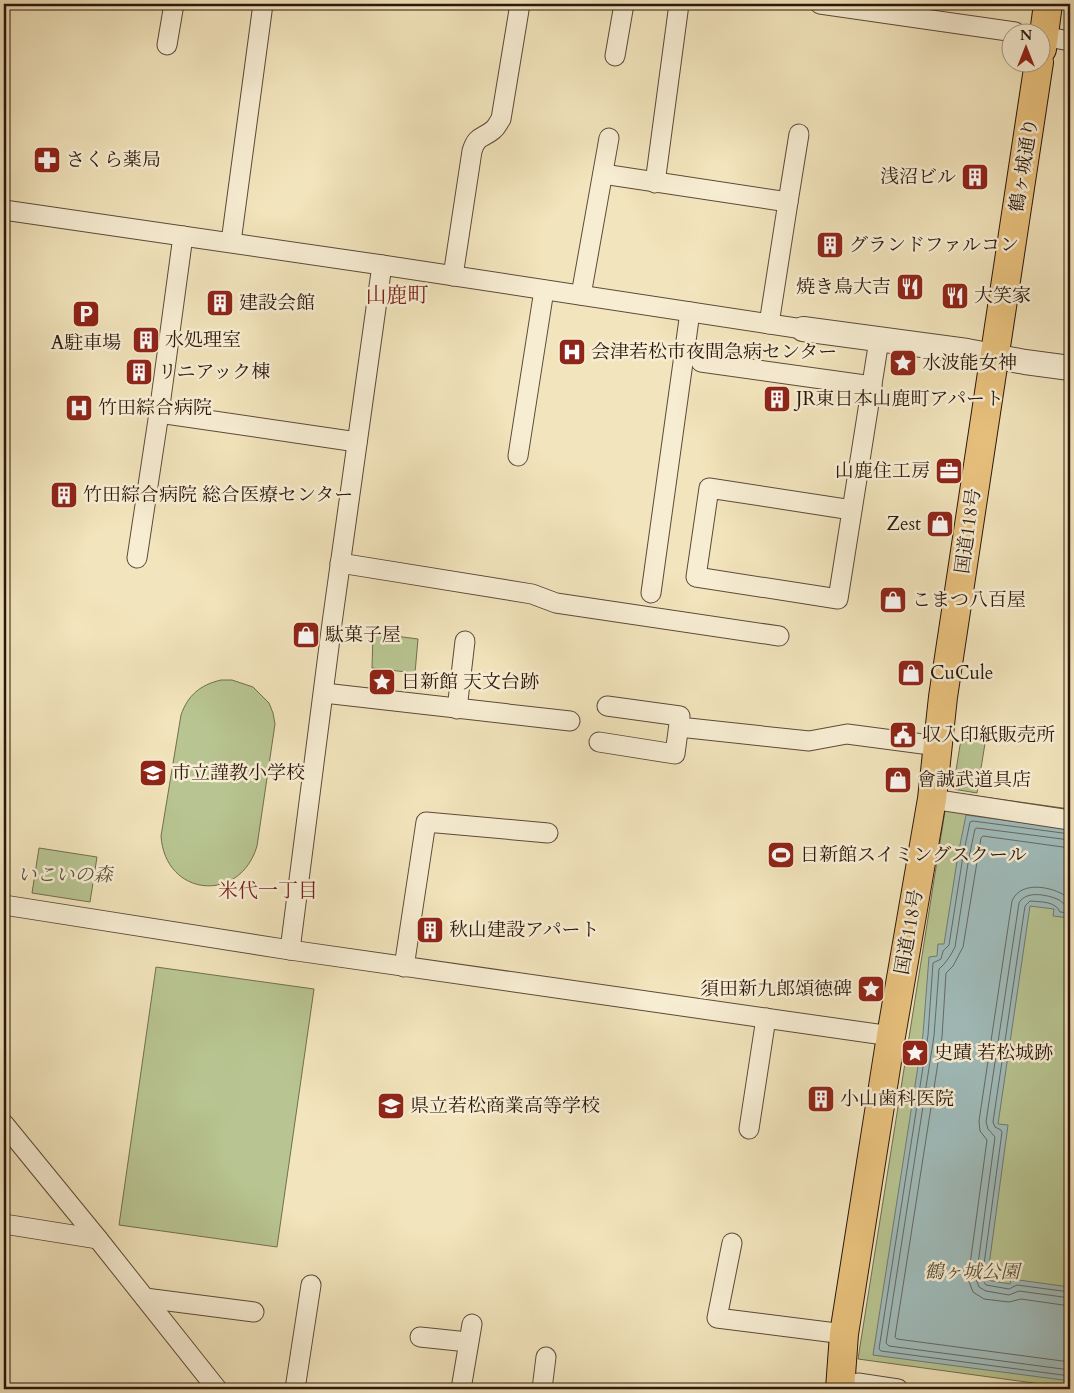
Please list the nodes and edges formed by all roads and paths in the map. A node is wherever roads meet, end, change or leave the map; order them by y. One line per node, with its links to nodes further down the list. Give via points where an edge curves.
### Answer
1 (174, 4): 13 (street)
2 (263, 4): 23 (street)
3 (520, 4): 25 (street, via 501,119 497,127 477,140 472,151)
4 (624, 4): 14 (street)
5 (680, 4): 19 (street)
6 (830, 4): 8 (street)
7 (1048, 4): 9 (highway, 鶴ヶ城通り)
8 (869, 7): 10 (street)
9 (1045, 22)
10 (1002, 30)
11 (1070, 41): 12 (street)
12 (1052, 44)
13 (167, 45)
14 (615, 56)
15 (1038, 72): 32 (highway, 鶴ヶ城通り)
16 (799, 134): 20 (street)
17 (609, 138): 18 (street)
18 (603, 174): 19 (street); 27 (street)
19 (655, 183): 20 (street)
20 (788, 202): 29 (street)
21 (4, 210): 22 (street)
22 (183, 236): 23 (street); 36 (street)
23 (231, 242): 24 (street)
24 (382, 265): 25 (street); 37 (street)
25 (453, 276): 26 (street)
26 (544, 290): 27 (street); 38 (street)
27 (581, 295): 28 (street)
28 (690, 312): 29 (street); 42 (street)
29 (770, 324): 30 (street)
30 (804, 329): 31 (street)
31 (879, 340): 32 (street); 35 (street)
32 (994, 356): 34 (street); 51 (highway, 国道118号)
33 (701, 362): 35 (street)
34 (1070, 368)
35 (872, 386): 39 (street)
36 (159, 413): 37 (street); 40 (street)
37 (357, 442): 41 (street)
38 (518, 456)
39 (852, 510): 39 (street, via 838,599 696,577 709,488)
40 (137, 558)
41 (340, 564): 43 (street, via 532,594 556,603); 45 (street)
42 (651, 593)
43 (779, 636)
44 (465, 641): 47 (street)
45 (324, 693): 47 (street); 56 (street)
46 (607, 706): 49 (street, via 680,716)
47 (457, 709): 48 (street)
48 (570, 721)
49 (679, 727): 50 (street, via 674,754); 51 (street, via 809,741 847,734)
50 (599, 742)
51 (938, 746): 52 (highway, 国道118号)
52 (932, 798): 53 (street); 59 (highway, 国道118号)
53 (1070, 820)
54 (548, 833): 57 (street, via 426,822)
55 (4, 905): 56 (street)
56 (290, 950): 57 (street)
57 (404, 967): 58 (street)
58 (766, 1018): 59 (street); 61 (street)
59 (891, 1036): 68 (highway, 国道118号)
60 (4, 1124): 63 (street)
61 (749, 1129)
62 (4, 1224): 63 (street)
63 (98, 1239): 66 (street)
64 (732, 1243): 68 (street, via 718,1318)
65 (311, 1285): 73 (street)
66 (145, 1298): 67 (street); 72 (street)
67 (254, 1312)
68 (844, 1334): 71 (highway, 国道118号)
69 (420, 1337): 74 (street, via 470,1333)
70 (546, 1357): 75 (street)
71 (849, 1386): 76 (street)
72 (217, 1389)
73 (295, 1389)
74 (461, 1389)
75 (542, 1389)
76 (898, 1389)

